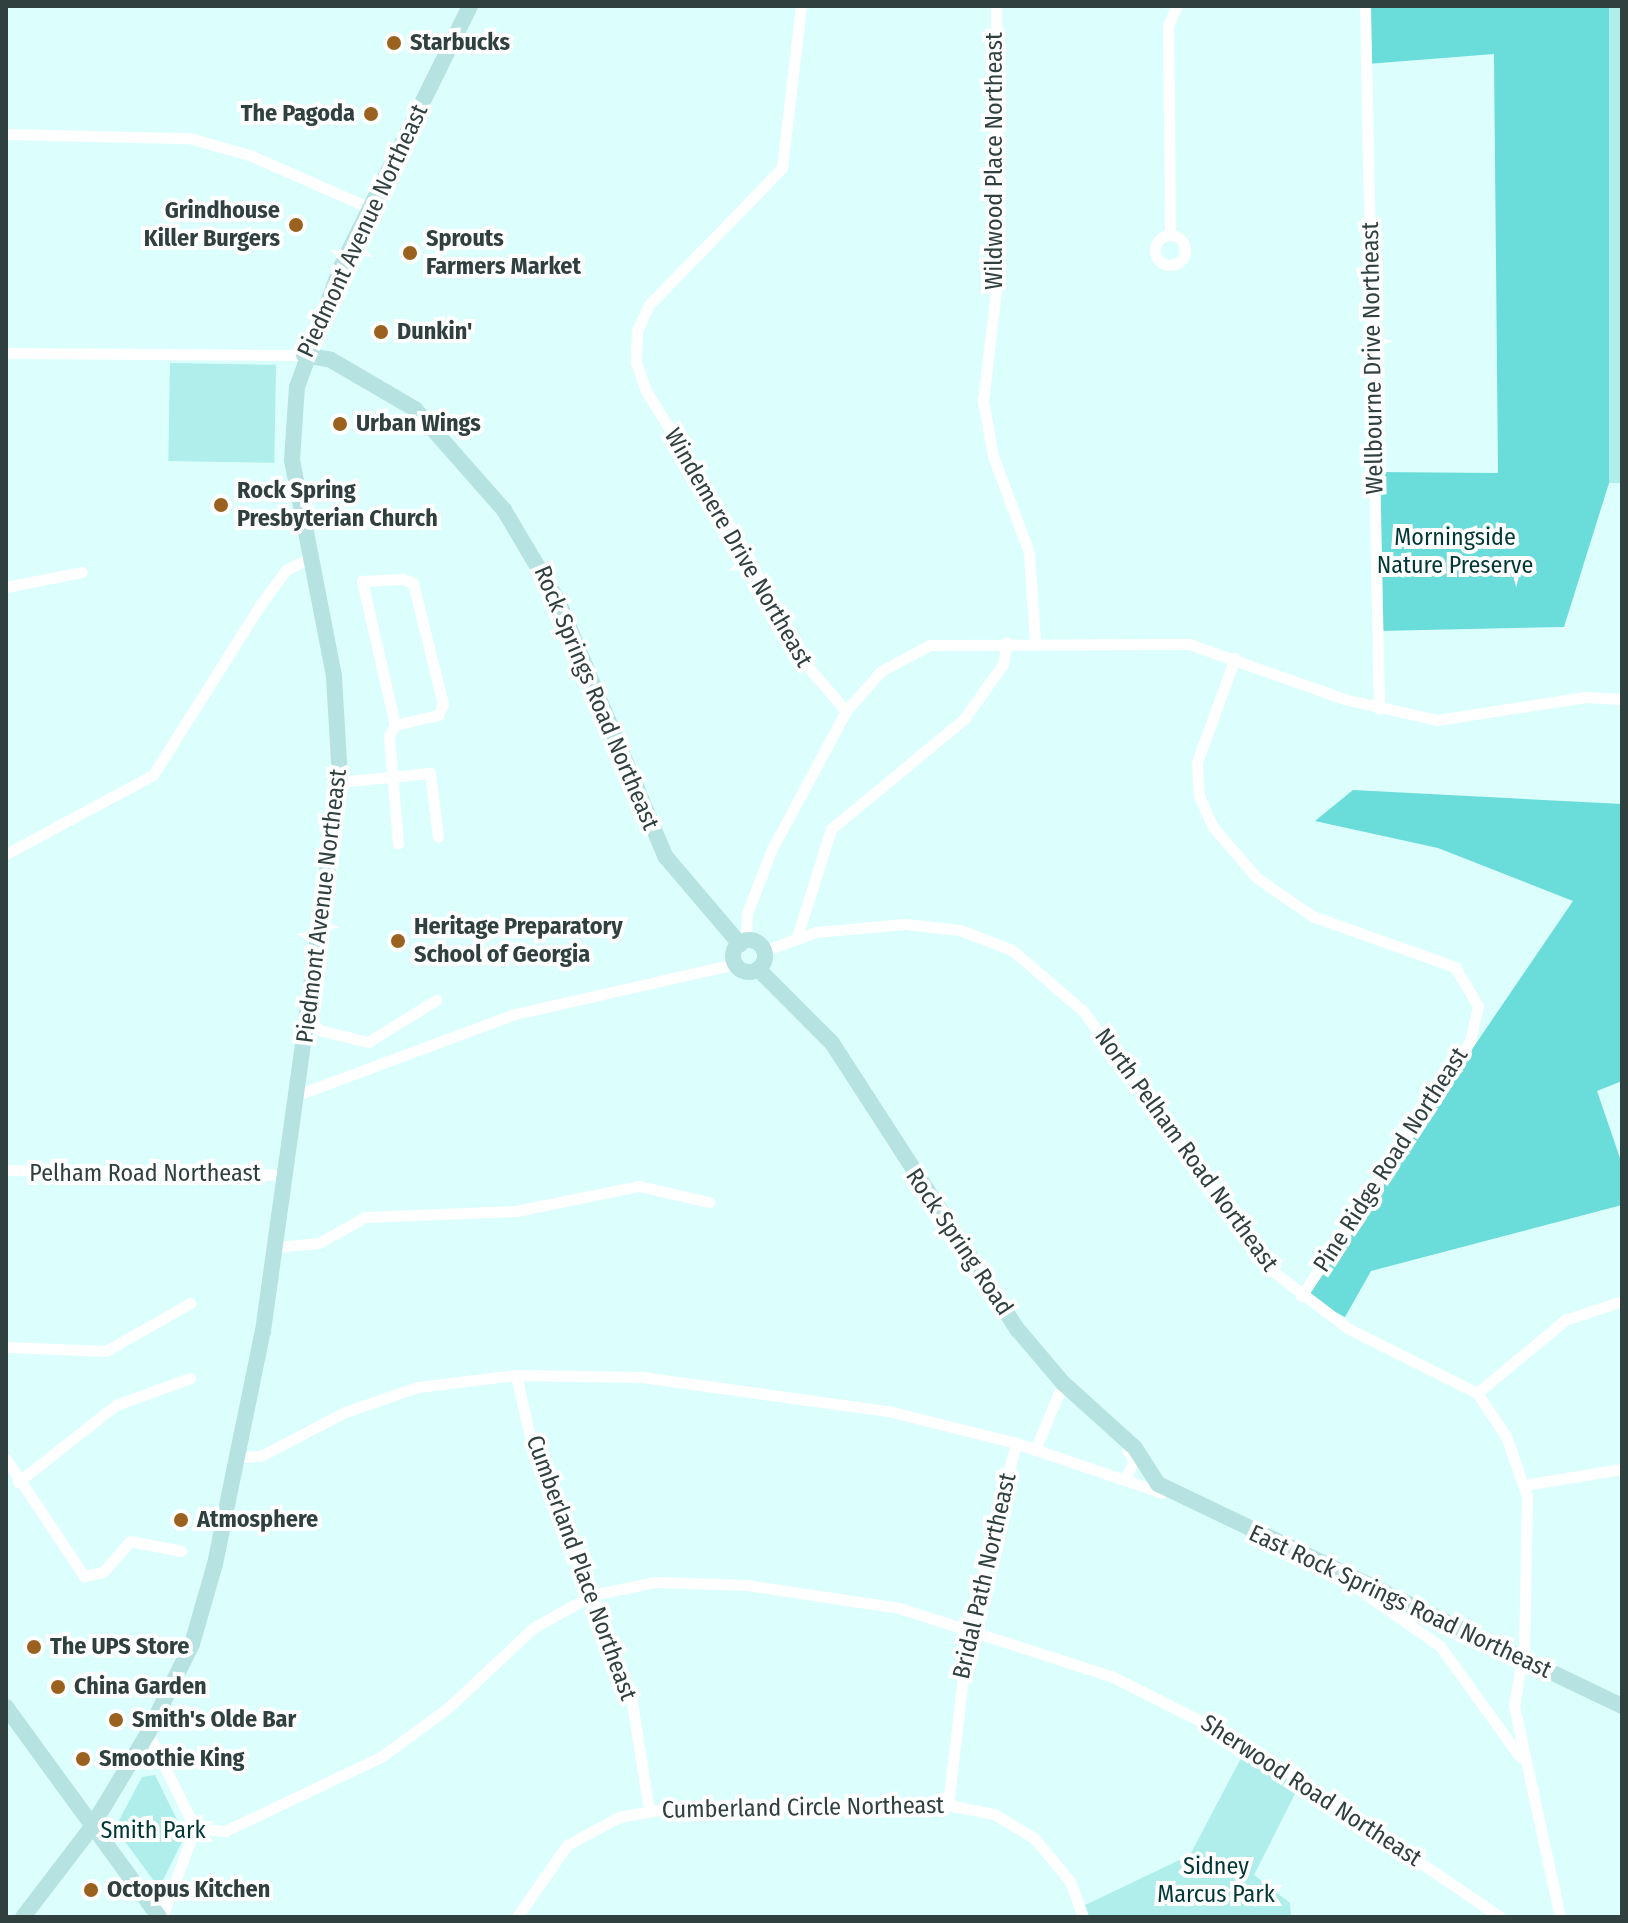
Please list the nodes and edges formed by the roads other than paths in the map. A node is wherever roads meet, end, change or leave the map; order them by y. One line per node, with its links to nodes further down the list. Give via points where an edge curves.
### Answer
1 (470, 6): 7 (main road, Piedmont Avenue Northeast)
2 (801, 6): 19 (street, Windemere Drive Northeast, via 782,168 649,305 637,331 636,363 646,391 747,553 790,646)
3 (996, 6): 15 (street, Wildwood Place Northeast, via 999,265 983,401 993,456 1029,553)
4 (1177, 6): 8 (street, via 1168,25)
5 (1365, 6): 18 (street, Wellbourne Drive Northeast)
6 (6, 134): 7 (street, via 189,138 252,156)
7 (370, 208): 10 (main road, Piedmont Avenue Northeast)
8 (1170, 235)
9 (6, 353): 10 (street, Rock Springs Road Northeast)
10 (304, 355): 11 (main road, Piedmont Avenue Northeast, via 292,460); 27 (main road, Rock Springs Road Northeast, via 331,360 415,409 504,510 558,601 665,856)
11 (308, 559): 22 (main road, Piedmont Avenue Northeast, via 334,676); 25 (street, via 286,570 260,605 153,775)
12 (82, 572): 13 (street)
13 (6, 587)
14 (1007, 642): 15 (street); 19 (street, via 913,651 881,671); 26 (street, via 1003,664 964,719 831,829)
15 (1035, 642): 16 (street, via 1189,644)
16 (1235, 658): 18 (street); 38 (street, Pine Ridge Road Northeast, via 1197,762 1199,796 1213,827 1257,878 1312,916 1455,967 1478,1006 1470,1041)
17 (1622, 699): 18 (street, via 1585,697 1457,720)
18 (1379, 709)
19 (846, 711): 27 (street, via 772,849 747,913)
20 (395, 725): 20 (street, via 442,710 436,669 413,583 362,581); 21 (street)
21 (392, 777): 22 (street); 23 (street, via 430,773); 24 (street)
22 (340, 782): 32 (main road, Piedmont Avenue Northeast)
23 (438, 837)
24 (398, 844)
25 (6, 854)
26 (797, 937): 28 (street, North Pelham Road Northeast); 38 (street, North Pelham Road Northeast, via 863,925 931,925 985,938 1034,964 1084,1012 1251,1245)
27 (743, 942): 28 (main road); 29 (main road)
28 (763, 951): 30 (main road)
29 (735, 964): 30 (main road); 33 (street, via 515,1014)
30 (758, 969): 44 (main road, Rock Spring Road, via 832,1043 958,1245)
31 (436, 1000): 32 (street, via 368,1042 319,1030)
32 (308, 1017): 33 (main road, Piedmont Avenue Northeast)
33 (297, 1095): 35 (main road, Piedmont Avenue Northeast)
34 (6, 1170): 35 (street, Pelham Road Northeast)
35 (286, 1175): 37 (main road, Piedmont Avenue Northeast)
36 (709, 1202): 37 (street, via 639,1186 516,1211 365,1217 319,1243)
37 (275, 1247): 49 (main road, Piedmont Avenue Northeast)
38 (1301, 1296): 45 (street, North Pelham Road Northeast)
39 (1622, 1301): 45 (street, via 1565,1320)
40 (190, 1303): 41 (street, via 106,1351)
41 (6, 1347)
42 (516, 1375): 47 (street, via 768,1390); 49 (street, via 392,1394 261,1456); 58 (street, Cumberland Place Northeast, via 529,1432)
43 (190, 1378): 53 (street, via 116,1405)
44 (1063, 1383): 46 (main road, Rock Spring Road); 48 (street)
45 (1477, 1393): 54 (street)
46 (1121, 1439): 52 (street, via 1134,1461); 55 (main road, Rock Spring Road)
47 (1016, 1443): 48 (street); 59 (street, Bridal Path Northeast)
48 (1035, 1450): 52 (street)
49 (239, 1457): 63 (main road, Piedmont Avenue Northeast, via 205,1603)
50 (6, 1459): 53 (street)
51 (1622, 1469): 54 (street)
52 (1125, 1478): 55 (street)
53 (18, 1482): 56 (street, via 84,1576 103,1572 130,1541)
54 (1524, 1485): 60 (street)
55 (1177, 1499): 57 (main road, East Rock Springs Road Northeast)
56 (181, 1551)
57 (1327, 1567): 60 (main road, East Rock Springs Road Northeast); 64 (street, via 1440,1646 1505,1728)
58 (592, 1595): 59 (street, Sherwood Road Northeast, via 655,1582 747,1585 869,1601); 66 (street, Cumberland Place Northeast, via 632,1702); 68 (street, Sherwood Road Northeast, via 533,1628 449,1707 381,1757 225,1831)
59 (969, 1626): 65 (street, Bridal Path Northeast); 73 (street, Sherwood Road Northeast, via 1111,1676 1194,1716 1302,1780)
60 (1520, 1659): 61 (main road, East Rock Springs Road Northeast); 64 (street, via 1514,1706)
61 (1622, 1706)
62 (6, 1707): 67 (main road)
63 (148, 1733): 67 (main road, Piedmont Avenue Northeast); 68 (street)
64 (1530, 1781): 74 (street)
65 (948, 1805): 66 (street, Cumberland Circle Northeast); 72 (street, Cumberland Circle Northeast, via 994,1814 1034,1838 1070,1881)
66 (649, 1810): 71 (street, Cumberland Circle Northeast, via 567,1845 545,1866)
67 (91, 1828): 69 (main road, Piedmont Avenue Northeast); 70 (main road)
68 (195, 1828): 70 (street)
69 (23, 1917)
70 (161, 1917)
71 (517, 1917)
72 (1083, 1917)
73 (1500, 1917)
74 (1560, 1917)

